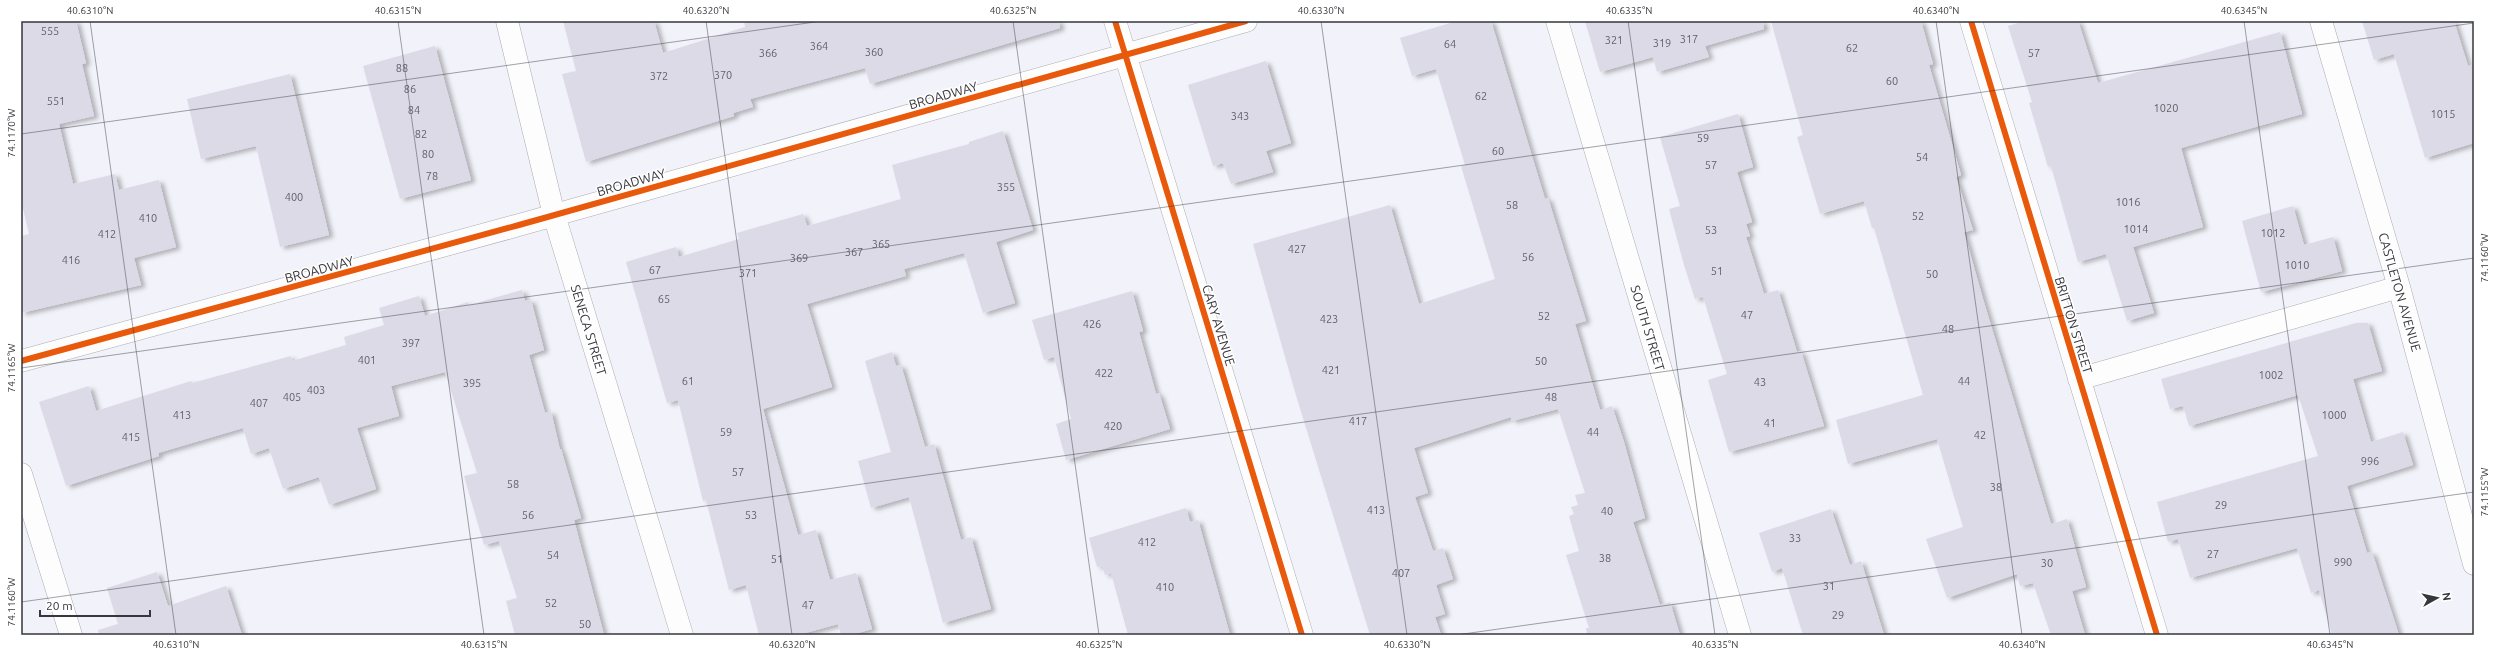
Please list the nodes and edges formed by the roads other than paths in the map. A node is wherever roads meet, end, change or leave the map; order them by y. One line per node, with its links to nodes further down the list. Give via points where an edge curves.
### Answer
1 (507, 21): 8 (street, SENECA STREET)
2 (1115, 21): 7 (street, CARY AVENUE)
3 (1246, 21): 7 (street, BROADWAY)
4 (1557, 21): 17 (street, SOUTH STREET)
5 (1971, 21): 11 (street, BRITTON STREET)
6 (2321, 21): 9 (street, CASTLETON AVENUE)
7 (1126, 55): 8 (street, BROADWAY); 16 (street, CARY AVENUE)
8 (554, 215): 10 (street, BROADWAY); 15 (street, SENECA STREET)
9 (2399, 287): 11 (street); 13 (street, CASTLETON AVENUE)
10 (21, 361)
11 (2079, 379): 18 (street, BRITTON STREET)
12 (21, 474): 14 (street)
13 (2474, 564)
14 (71, 635)
15 (682, 635)
16 (1302, 635)
17 (1740, 635)
18 (2157, 635)

